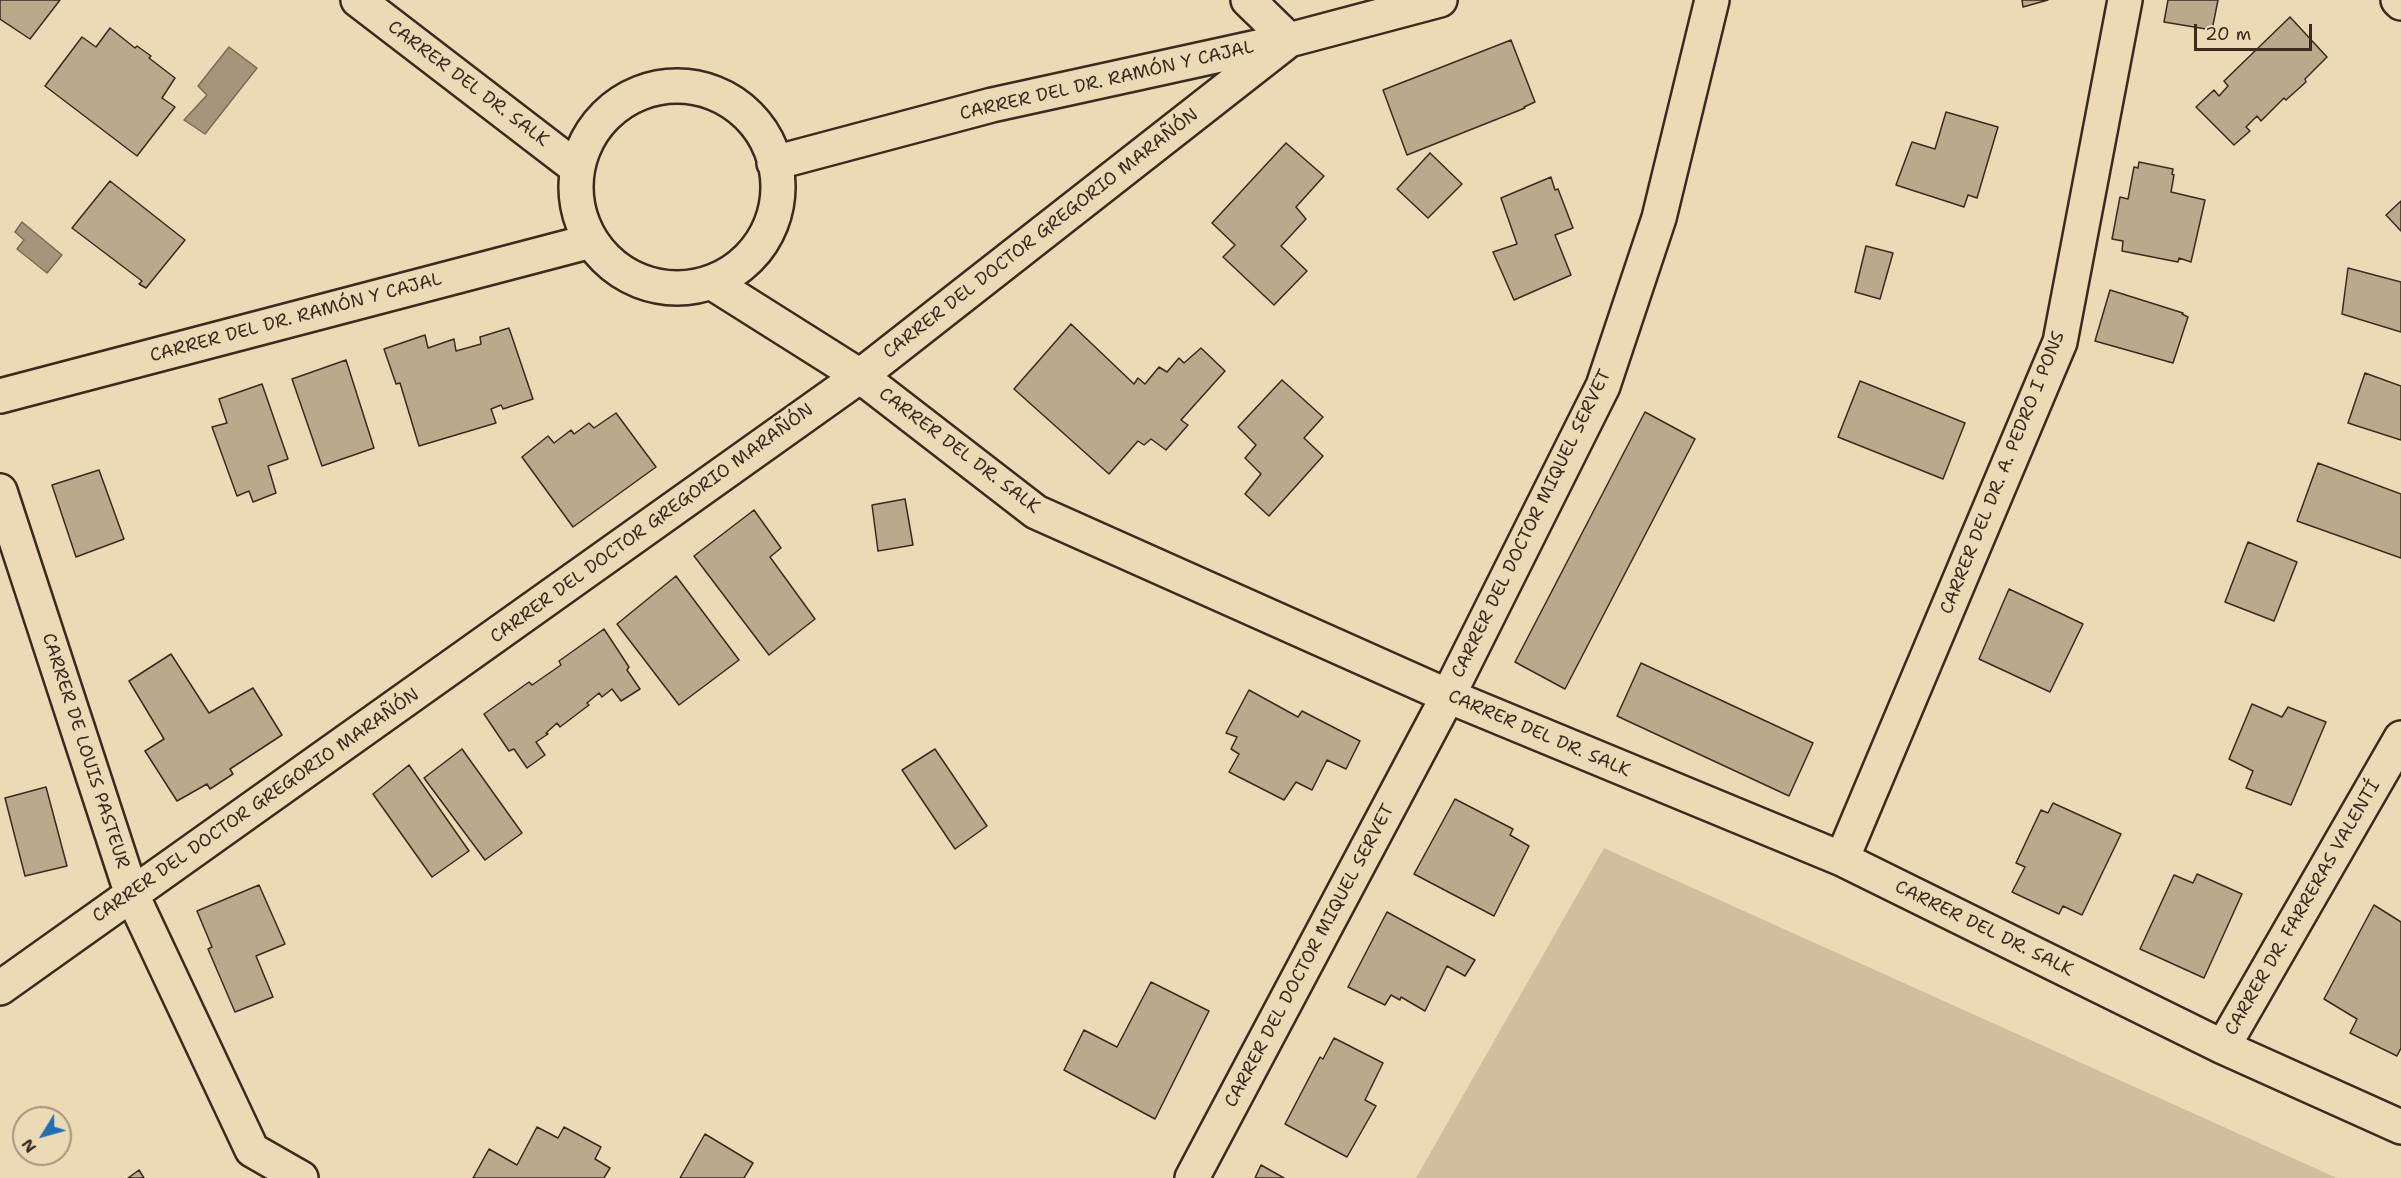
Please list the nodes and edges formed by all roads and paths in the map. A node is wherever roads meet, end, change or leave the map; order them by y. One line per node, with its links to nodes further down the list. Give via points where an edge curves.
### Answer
1 (1248, 0): 6 (street)
2 (1440, 0): 6 (street, CARRER DEL DR. RAMÓN Y CAJAL)
3 (1712, 0): 14 (street, CARRER DEL DOCTOR MIQUEL SERVET, via 1659,218 1603,386)
4 (2125, 0): 16 (street, CARRER DEL DR. A. PEDRO I PONS, via 2060,342)
5 (361, 1): 8 (street, CARRER DEL DR. SALK)
6 (1289, 40): 7 (street, CARRER DEL DR. RAMÓN Y CAJAL, via 992,105); 11 (street, CARRER DEL DOCTOR GREGORIO MARAÑÓN)
7 (774, 163): 8 (street, via 766,138 744,111 714,92 676,85 641,91 611,109 588,136); 10 (street, via 776,206 764,238 742,265)
8 (577, 168): 9 (street, via 577,203)
9 (591, 241): 10 (street, via 615,267 646,284 682,288); 12 (street, CARRER DEL DR. RAMÓN Y CAJAL)
10 (711, 282): 11 (street, CARRER DEL DR. SALK)
11 (860, 376): 14 (street, CARRER DEL DR. SALK, via 1036,512); 17 (street, CARRER DEL DOCTOR GREGORIO MARAÑÓN)
12 (0, 396)
13 (0, 491): 17 (street, CARRER DE LOUIS PASTEUR)
14 (1448, 696): 16 (street, CARRER DEL DR. SALK); 22 (street, CARRER DEL DOCTOR MIQUEL SERVET)
15 (2401, 738): 19 (street, CARRER DR. FARRERAS VALENTÍ)
16 (1842, 860): 19 (street, CARRER DEL DR. SALK)
17 (132, 895): 18 (street, CARRER DEL DOCTOR GREGORIO MARAÑÓN); 21 (street, CARRER DE LOUIS PASTEUR, via 252,1150)
18 (0, 988)
19 (2223, 1047): 20 (street, CARRER DEL DR. SALK)
20 (2401, 1127)
21 (301, 1178)
22 (1192, 1178)

